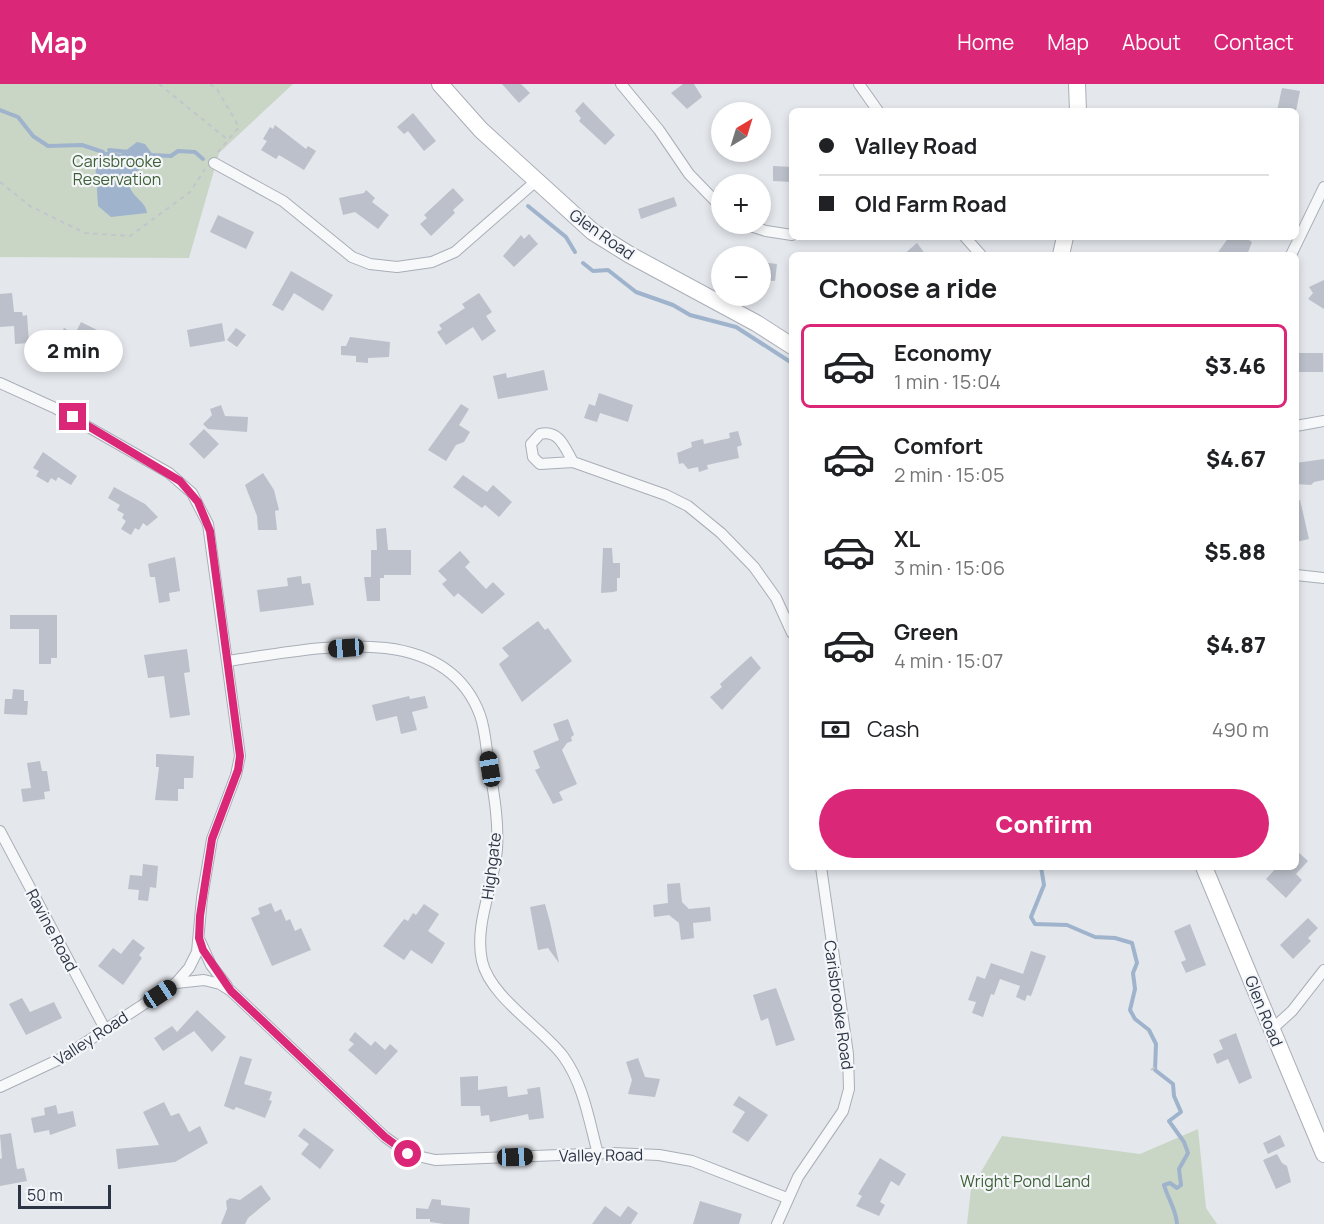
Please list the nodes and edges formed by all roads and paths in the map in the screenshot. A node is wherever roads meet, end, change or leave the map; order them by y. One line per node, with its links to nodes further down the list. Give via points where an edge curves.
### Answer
1 (159, 84): 9 (path)
2 (210, 84): 9 (path, via 217,89 239,127)
3 (440, 84): 11 (street, Glen Road, via 481,130)
4 (621, 84): 14 (street, via 689,174)
5 (859, 84): 7 (street)
6 (1077, 84): 8 (street)
7 (876, 108)
8 (1078, 108)
9 (228, 140): 10 (path)
10 (213, 160): 11 (street, via 283,201 352,257 397,267 432,262 455,252); 12 (path, via 190,192 130,236 85,233 43,213)
11 (536, 181): 20 (street, Glen Road, via 615,247)
12 (0, 182)
13 (1324, 187): 17 (street)
14 (711, 197)
15 (771, 232): 16 (street)
16 (789, 235)
17 (1299, 239)
18 (968, 240): 19 (street)
19 (978, 252)
20 (789, 344)
21 (0, 383): 28 (street, via 118,442 169,473 192,493 203,511 211,538)
22 (1324, 421): 23 (street)
23 (1299, 425)
24 (573, 462): 27 (street, via 674,498 701,516 754,567 776,598)
25 (1299, 575): 26 (street)
26 (1324, 578)
27 (789, 626)
28 (228, 661): 32 (street, via 239,760 214,832); 41 (street, Highgate, via 305,651 389,647 431,660 466,690 483,726 497,827 495,862 481,934 483,965 515,1009 550,1041 571,1068)
29 (0, 831): 36 (street, Ravine Road)
30 (821, 870): 43 (street, Carisbrooke Road, via 848,1054 849,1089 843,1111)
31 (1205, 870): 37 (street, Glen Road)
32 (199, 938): 34 (street, via 194,960); 35 (street, via 211,965)
33 (1324, 970): 37 (street, via 1292,1011)
34 (173, 985): 35 (street, Valley Road, via 204,980); 36 (street, Valley Road)
35 (231, 991): 41 (street, Valley Road, via 385,1137 408,1154 435,1160)
36 (105, 1029): 40 (street, Valley Road, via 52,1064)
37 (1271, 1030): 42 (street, Glen Road)
38 (1158, 1065): 39 (path)
39 (1151, 1070)
40 (0, 1087)
41 (598, 1154): 43 (street, Valley Road, via 676,1157)
42 (1324, 1154)
43 (787, 1198): 44 (street, Carisbrooke Road)
44 (777, 1224)

